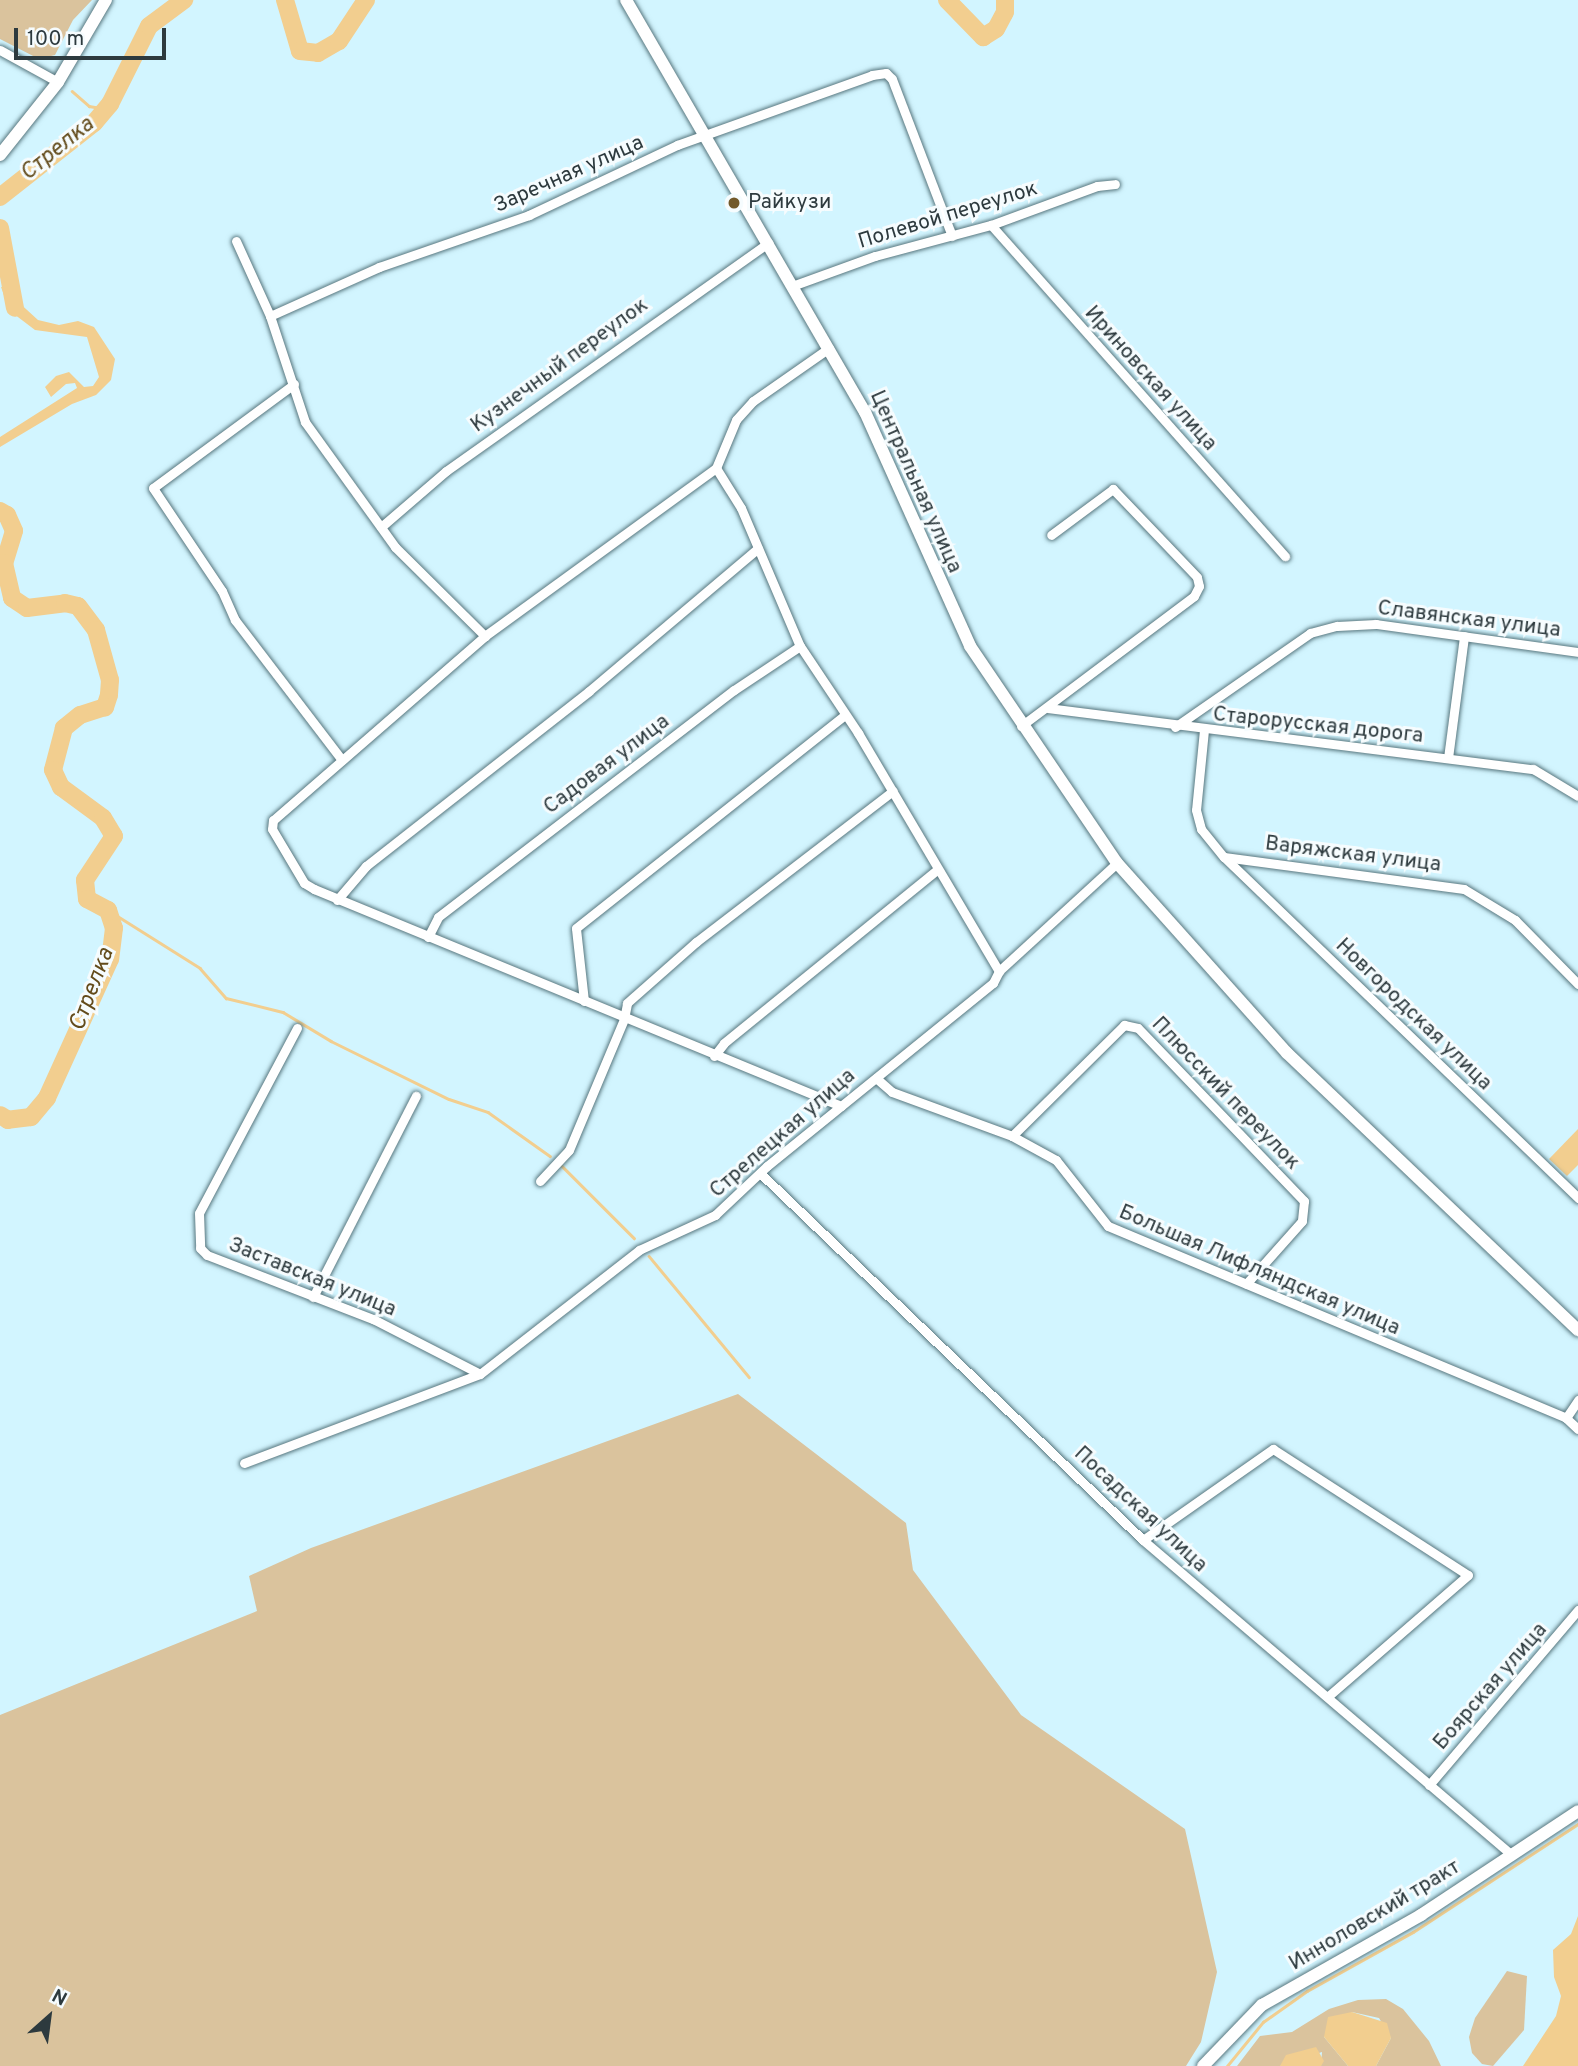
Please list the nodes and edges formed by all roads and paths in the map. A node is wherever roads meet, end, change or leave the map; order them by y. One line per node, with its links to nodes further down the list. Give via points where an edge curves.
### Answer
1 (106, 0): 4 (main road)
2 (626, 0): 5 (main road, Центральная улица)
3 (0, 50): 4 (street)
4 (58, 82): 6 (main road)
5 (704, 135): 9 (street, Заречная улица, via 886,73 916,135); 11 (main road, Центральная улица); 13 (street, Заречная улица, via 529,215 379,267)
6 (0, 155)
7 (1115, 184): 8 (street, Полевой переулок, via 1097,186)
8 (991, 225): 9 (street, Полевой переулок); 20 (street, Ириновская улица)
9 (952, 236): 12 (street, Полевой переулок)
10 (236, 241): 13 (street)
11 (768, 243): 12 (main road, Центральная улица); 17 (street, Кузнечный переулок, via 446,471)
12 (792, 286): 14 (main road, Центральная улица)
13 (269, 315): 15 (street)
14 (829, 348): 16 (street, via 753,401 736,420); 27 (main road, Центральная улица, via 890,463 941,590)
15 (295, 386): 17 (street, via 305,422); 31 (street, via 153,488 222,591 234,620)
16 (716, 468): 19 (street); 21 (street)
17 (381, 527): 21 (street)
18 (1051, 535): 25 (street, via 1113,489 1197,577 1199,586 1194,596)
19 (758, 548): 23 (street); 37 (street, via 589,691 366,866)
20 (1284, 556)
21 (485, 636): 31 (street)
22 (1464, 636): 24 (street, Славянская улица); 28 (street, Славянская улица, via 1376,624 1310,633); 30 (street)
23 (800, 646): 26 (street); 38 (street, Садовая улица, via 734,690 438,916)
24 (1578, 652)
25 (1048, 708): 27 (street); 28 (street, Старорусская дорога)
26 (845, 715): 32 (street); 41 (street, via 576,928)
27 (1021, 726): 35 (main road, Центральная улица)
28 (1175, 727): 29 (street, Старорусская дорога)
29 (1204, 730): 30 (street, Старорусская дорога); 34 (street, via 1196,810 1201,829)
30 (1448, 758): 33 (street, Старорусская дорога, via 1533,769)
31 (342, 760): 37 (street, via 273,820 272,829 304,883)
32 (893, 791): 36 (street); 42 (street, via 696,942 627,1003)
33 (1578, 796)
34 (1224, 857): 40 (street, Варяжская улица, via 1464,888 1514,920); 51 (street, Новгородская улица)
35 (1117, 863): 39 (street, Стрелецкая улица); 54 (main road, Центральная улица, via 1296,1062)
36 (937, 870): 39 (street); 44 (street, via 724,1043)
37 (337, 900): 38 (street)
38 (428, 937): 41 (street)
39 (999, 971): 45 (street, Стрелецкая улица, via 993,983)
40 (1578, 984)
41 (584, 1001): 42 (street)
42 (624, 1019): 44 (street); 50 (street, via 569,1150)
43 (297, 1028): 53 (street, Заставская улица, via 199,1213 199,1238 207,1255)
44 (714, 1056): 47 (street)
45 (876, 1078): 47 (street, Стрелецкая улица); 48 (street, Большая Лифляндская улица, via 892,1092)
46 (416, 1096): 53 (street)
47 (841, 1106): 49 (street, Стрелецкая улица)
48 (1012, 1136): 52 (street, Большая Лифляндская улица, via 1056,1160 1108,1226); 52 (street, Плюсский переулок, via 1124,1025 1138,1028 1304,1201 1307,1210 1302,1221)
49 (760, 1172): 55 (street, Стрелецкая улица, via 715,1215 639,1250); 60 (street, Посадская улица)
50 (540, 1181)
51 (1578, 1198)
52 (1246, 1284): 57 (street, Большая Лифляндская улица)
53 (313, 1297): 55 (street, Заставская улица, via 373,1319)
54 (1578, 1330)
55 (480, 1374): 59 (street, Стрелецкая улица)
56 (1578, 1400): 57 (street)
57 (1566, 1418): 58 (street, Большая Лифляндская улица)
58 (1578, 1429)
59 (244, 1463)
60 (1143, 1540): 62 (street, Посадская улица); 62 (street, via 1273,1449 1468,1575)
61 (1578, 1610): 63 (street, Боярская улица)
62 (1327, 1697): 63 (street, Посадская улица)
63 (1429, 1785): 65 (street, Посадская улица)
64 (1578, 1811): 65 (main road, Инноловский тракт)
65 (1512, 1855): 66 (main road, Инноловский тракт, via 1421,1915 1262,2005)
66 (1203, 2066)

